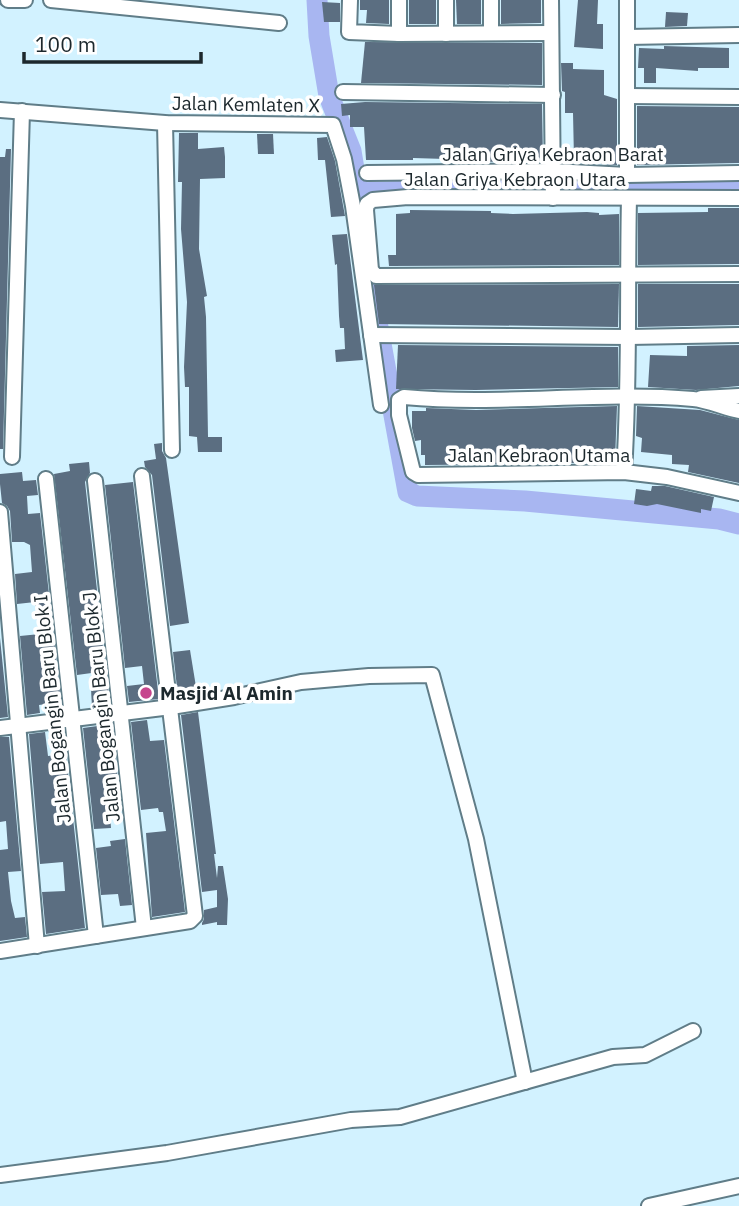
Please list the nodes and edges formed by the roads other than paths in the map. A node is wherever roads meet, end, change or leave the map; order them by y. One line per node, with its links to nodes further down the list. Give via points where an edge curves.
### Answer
1 (8, 0): 2 (street)
2 (25, 0)
3 (51, 0): 10 (street)
4 (350, 0): 13 (street, via 349,32)
5 (399, 0): 13 (street)
6 (446, 0): 14 (street)
7 (491, 0): 11 (street)
8 (551, 0): 12 (street)
9 (626, 0): 16 (street)
10 (279, 23)
11 (491, 32): 12 (street); 14 (street)
12 (551, 33): 18 (street)
13 (399, 34): 14 (street)
14 (446, 34)
15 (739, 35): 16 (street)
16 (626, 37): 19 (street)
17 (344, 92): 18 (street)
18 (553, 95): 27 (street)
19 (626, 96): 20 (street); 26 (street)
20 (739, 97)
21 (0, 110): 22 (street, Jalan Kemlaten X)
22 (22, 111): 23 (street, Jalan Kemlaten X); 41 (street)
23 (165, 122): 32 (street, Jalan Kemlaten X, via 335,127); 40 (street)
24 (367, 173): 27 (street, Jalan Griya Kebraon Barat)
25 (739, 173): 26 (street, Jalan Griya Kebraon Barat)
26 (626, 175): 27 (street, Jalan Griya Kebraon Barat)
27 (553, 185): 28 (street, Jalan Griya Kebraon Utara); 31 (street, Jalan Griya Kebraon Utara, via 373,200 366,209 371,270 376,276)
28 (629, 198): 29 (street, Jalan Griya Kebraon Utara); 31 (street)
29 (739, 198)
30 (739, 274): 31 (street)
31 (628, 276): 34 (street)
32 (377, 335): 34 (street); 38 (street, Jalan Kemlaten X)
33 (739, 335): 34 (street)
34 (629, 337): 35 (street)
35 (629, 396): 37 (street); 42 (street); 42 (street, Jalan Kebraon Utama, via 400,399 413,472 418,475)
36 (739, 396): 37 (street)
37 (696, 399): 39 (street)
38 (381, 405)
39 (739, 411)
40 (172, 450)
41 (12, 457)
42 (624, 472): 46 (street, Jalan Kebraon Utama)
43 (142, 476): 48 (street)
44 (46, 479): 50 (street, Jalan Bogangin Baru Blok I)
45 (95, 481): 49 (street, Jalan Bogangin Baru Blok J)
46 (739, 493)
47 (0, 512): 51 (street)
48 (171, 707): 49 (street); 53 (street, via 195,916 190,921); 58 (street, via 301,682 432,675)
49 (122, 712): 50 (street); 53 (street, Jalan Bogangin Baru Blok J)
50 (72, 718): 51 (street); 54 (street, Jalan Bogangin Baru Blok I)
51 (18, 725): 52 (street); 55 (street)
52 (0, 728)
53 (144, 929): 54 (street)
54 (96, 936): 55 (street)
55 (37, 946): 56 (street)
56 (0, 951)
57 (694, 1031): 58 (street, via 645,1055 613,1057)
58 (533, 1080): 59 (street, via 400,1117 330,1123 167,1153)
59 (0, 1175)
60 (739, 1186): 61 (street)
61 (649, 1206)

